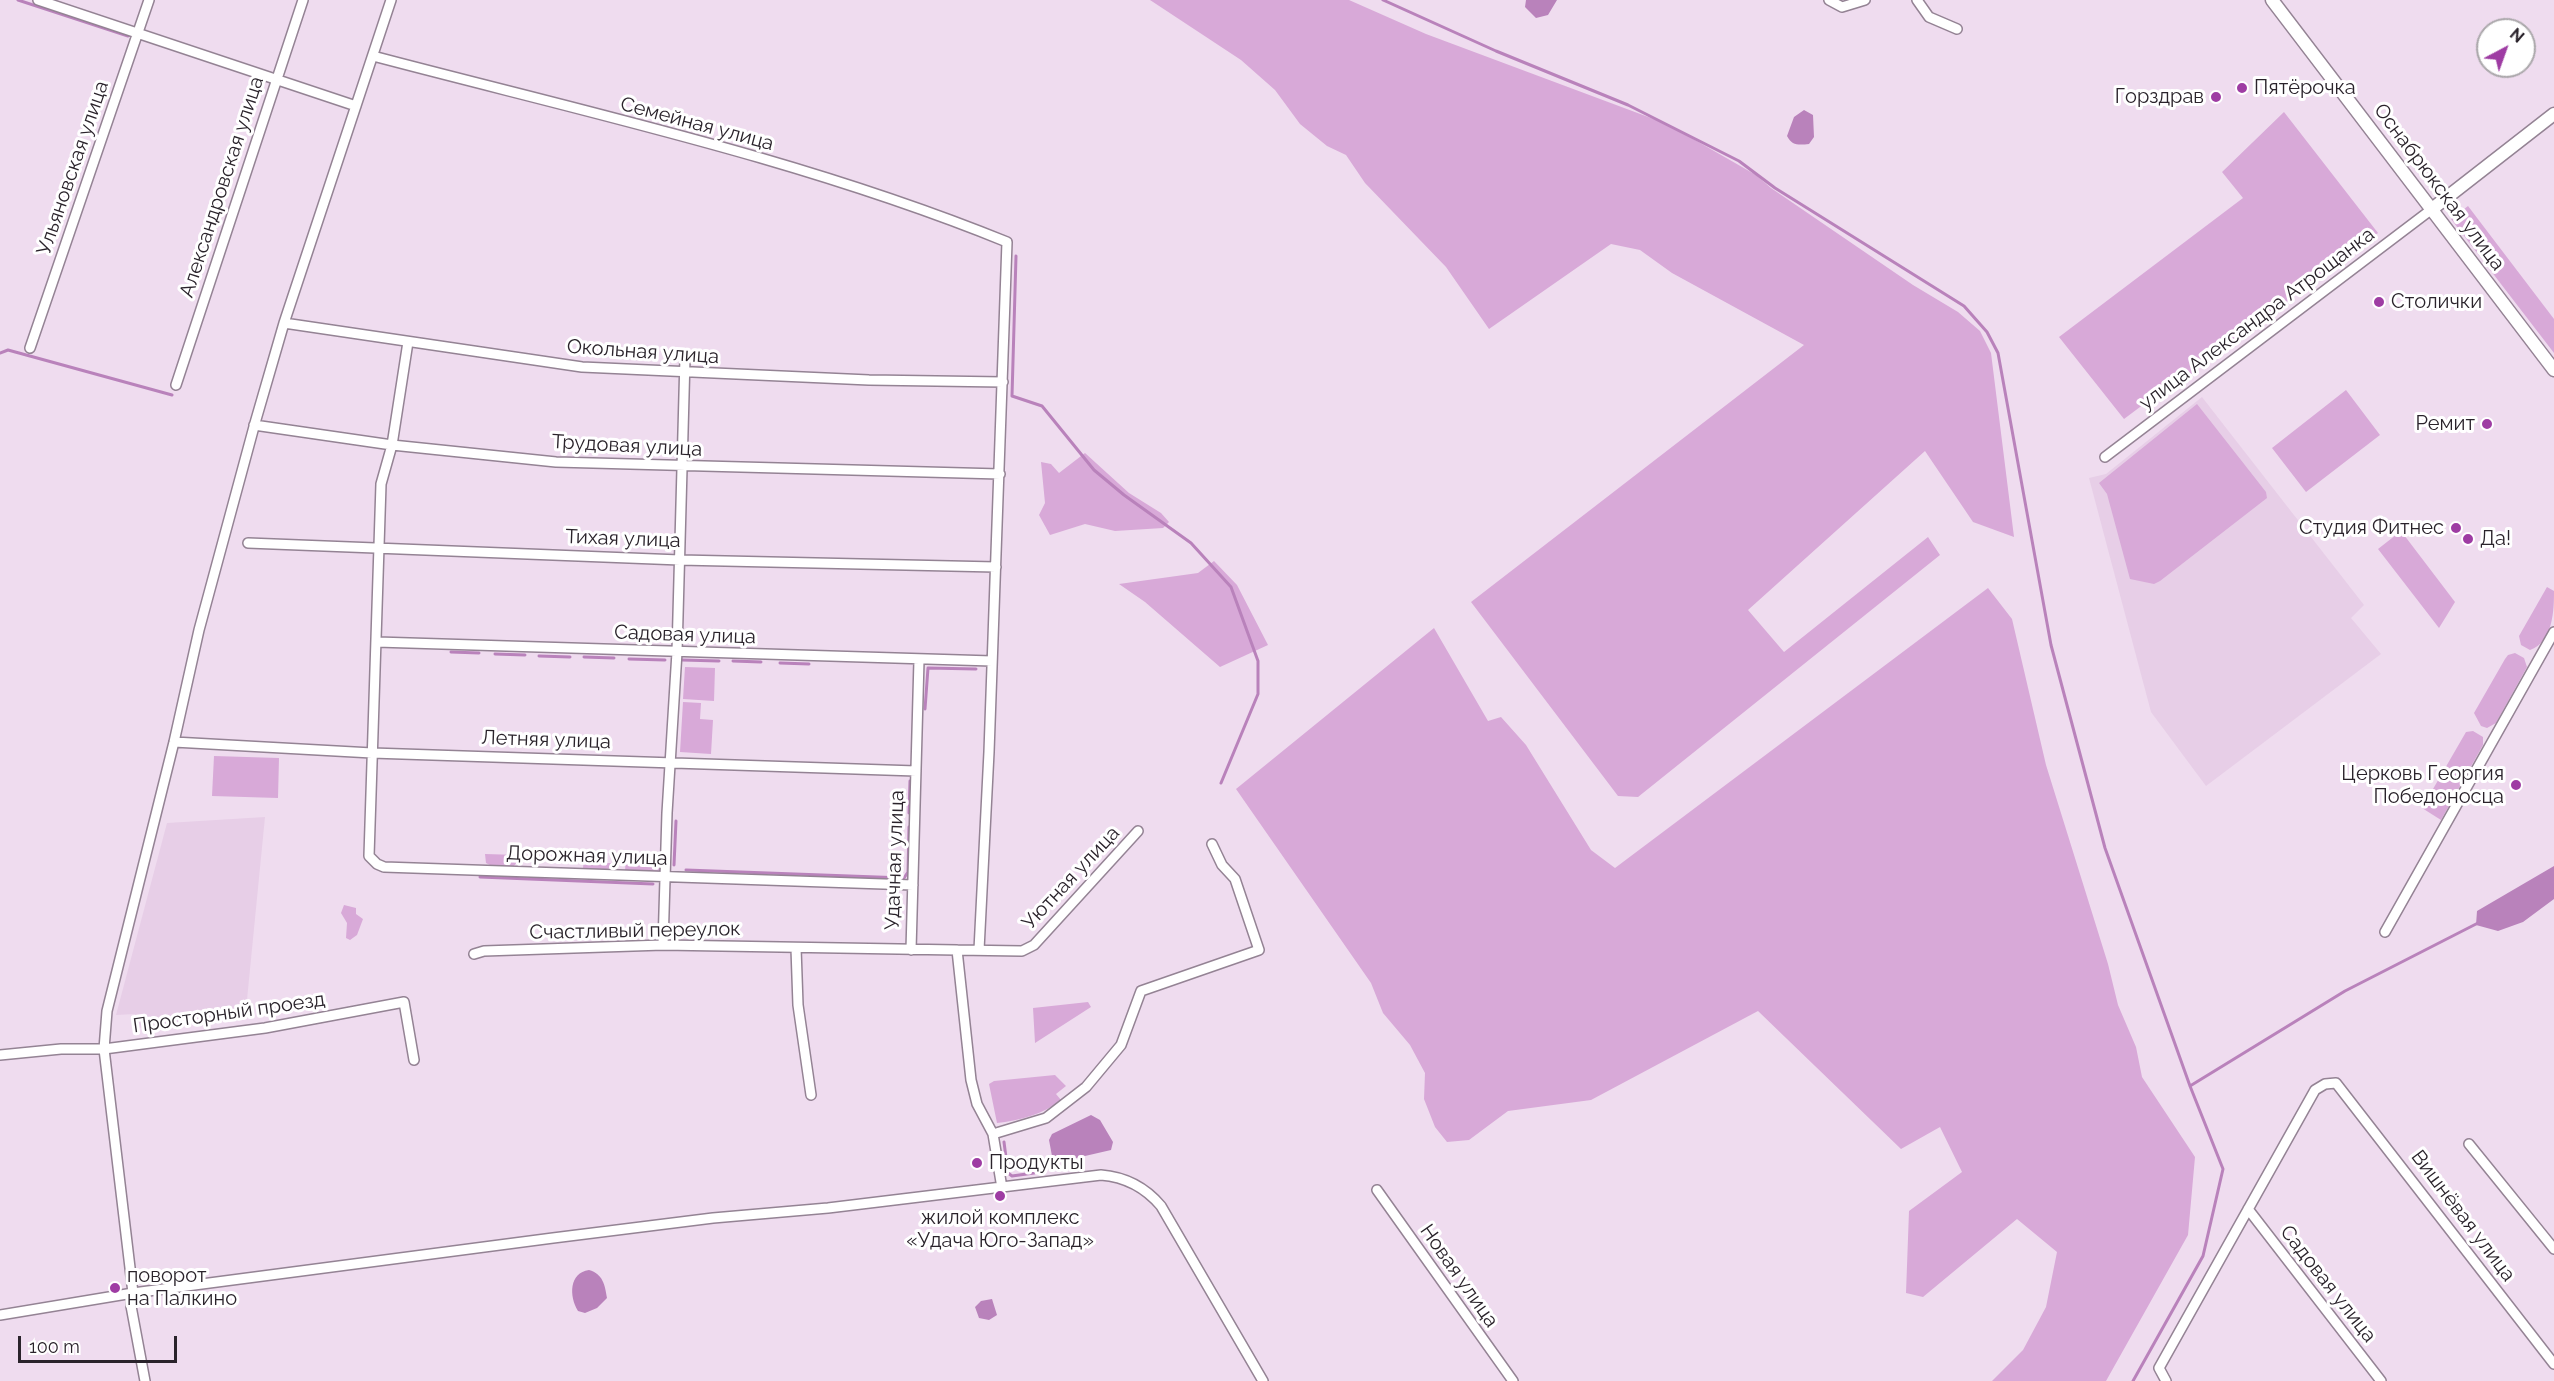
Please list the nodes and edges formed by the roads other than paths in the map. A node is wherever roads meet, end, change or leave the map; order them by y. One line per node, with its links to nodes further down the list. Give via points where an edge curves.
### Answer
1 (38, 0): 10 (street)
2 (149, 0): 10 (street, Ульяновская улица)
3 (303, 0): 12 (street, Александровская улица)
4 (391, 0): 11 (street)
5 (1829, 0): 6 (street, via 1842,7)
6 (1865, 0)
7 (1917, 0): 9 (street, via 1929,17)
8 (2272, 0): 15 (street, Оснабрюкская улица)
9 (1957, 29)
10 (138, 35): 12 (street); 18 (street, Ульяновская улица)
11 (373, 56): 13 (street); 22 (street, Семейная улица, via 836,181 1007,242)
12 (275, 81): 13 (street); 23 (street, Александровская улица)
13 (357, 106): 16 (street)
14 (2554, 114): 15 (street)
15 (2432, 209): 20 (street, Оснабрюкская улица); 26 (street, улица Александра Атрощанка)
16 (284, 323): 17 (street, Окольная улица); 24 (street)
17 (408, 342): 21 (street, Окольная улица, via 582,367); 25 (street, Дорожная улица)
18 (30, 348)
19 (685, 358): 21 (street)
20 (2554, 370)
21 (686, 374): 22 (street, Окольная улица); 27 (street)
22 (1003, 382): 28 (street)
23 (176, 385)
24 (254, 425): 25 (street, Трудовая улица); 38 (street, via 199,630)
25 (392, 445): 27 (street, Трудовая улица, via 556,462); 30 (street, Дорожная улица, via 381,484)
26 (2105, 457)
27 (682, 467): 28 (street, Трудовая улица); 31 (street)
28 (1000, 474): 32 (street)
29 (248, 543): 30 (street, Тихая улица)
30 (379, 549): 31 (street, Тихая улица); 34 (street, Дорожная улица)
31 (680, 560): 32 (street, Тихая улица); 35 (street)
32 (996, 567): 37 (street)
33 (2554, 632): 46 (street)
34 (377, 642): 35 (street, Садовая улица); 39 (street, Дорожная улица)
35 (677, 652): 36 (street, Садовая улица); 40 (street)
36 (920, 660): 37 (street, Садовая улица); 41 (street, Удачная улица)
37 (992, 662): 51 (street)
38 (174, 742): 39 (street, Летняя улица); 53 (street, via 107,1011)
39 (372, 753): 40 (street, Летняя улица); 44 (street, Дорожная улица, via 369,856 376,864)
40 (670, 762): 41 (street, Летняя улица); 44 (street)
41 (916, 771): 45 (street, Удачная улица)
42 (1138, 831): 51 (street, Уютная улица, via 1034,945 1022,951)
43 (1212, 844): 57 (street, via 1222,865 1235,879 1259,950 1141,992 1121,1045 1086,1087 1046,1118)
44 (664, 877): 45 (street, Дорожная улица); 47 (street)
45 (912, 885): 49 (street, Удачная улица)
46 (2385, 932)
47 (663, 945): 48 (street, Счастливый переулок); 52 (street, Счастливый переулок)
48 (796, 948): 49 (street, Счастливый переулок); 56 (street, via 798,1005)
49 (910, 950): 50 (street, Удачная улица)
50 (957, 950): 51 (street, Уютная улица); 57 (street, via 971,1080 977,1104)
51 (979, 950)
52 (474, 954)
53 (104, 1049): 54 (street, Просторный проезд); 55 (street, Просторный проезд, via 265,1028 404,1002); 63 (street)
54 (0, 1055)
55 (414, 1060)
56 (811, 1095)
57 (993, 1134): 59 (street)
58 (2469, 1144): 62 (street)
59 (1002, 1188): 63 (street, via 690,1221); 67 (street, via 1101,1175 1124,1179 1144,1190 1165,1212)
60 (1377, 1190): 68 (street, Новая улица)
61 (2248, 1209): 65 (street, Вишнёвая улица, via 2314,1090 2336,1083); 69 (street, via 2158,1368); 70 (street, Садовая улица)
62 (2554, 1249)
63 (133, 1293): 64 (street); 66 (street, via 131,1306)
64 (0, 1315)
65 (2554, 1364)
66 (145, 1381)
67 (1263, 1381)
68 (1513, 1381)
69 (2166, 1381)
70 (2381, 1381)

